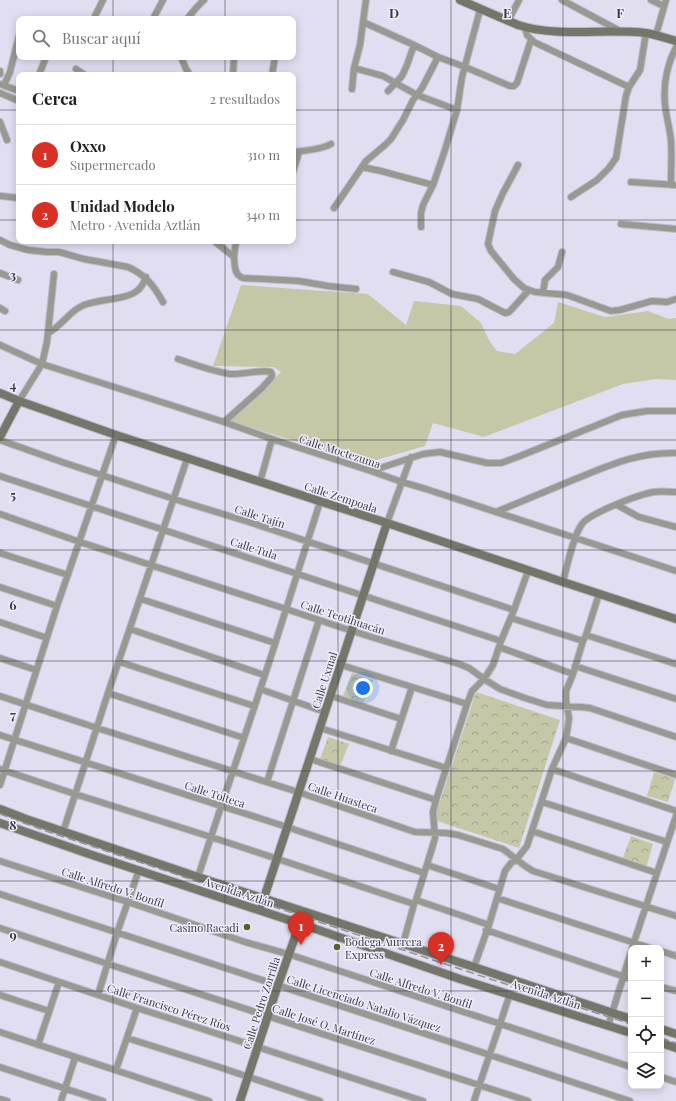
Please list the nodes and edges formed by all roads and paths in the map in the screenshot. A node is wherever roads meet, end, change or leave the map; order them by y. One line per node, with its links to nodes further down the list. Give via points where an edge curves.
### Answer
1 (103, 0): 12 (street)
2 (163, 0): 13 (street)
3 (204, 0): 14 (street)
4 (366, 0): 16 (street)
5 (461, 0): 9 (street)
6 (519, 0): 15 (street)
7 (562, 0): 18 (street)
8 (652, 0): 10 (street)
9 (474, 3): 11 (street)
10 (665, 3): 20 (street)
11 (480, 10): 15 (street); 31 (street)
12 (96, 16)
13 (155, 16)
14 (189, 16)
15 (508, 21): 17 (street)
16 (364, 22): 23 (street); 32 (street)
17 (525, 28): 18 (street); 21 (street, via 526,35)
18 (621, 32): 19 (street)
19 (646, 33): 20 (street); 41 (street, via 640,70)
20 (656, 35): 22 (street)
21 (531, 40): 31 (street, via 514,86); 41 (street)
22 (676, 41)
23 (414, 45): 26 (street); 39 (street, via 407,66)
24 (676, 47): 51 (street, via 665,82 665,104)
25 (16, 48): 40 (street, via 10,72)
26 (438, 58): 31 (street); 46 (street)
27 (45, 60): 34 (street)
28 (182, 60): 36 (street)
29 (234, 60): 37 (street)
30 (274, 60): 38 (street)
31 (465, 67): 48 (street)
32 (354, 68): 39 (street, via 377,74); 42 (street)
33 (76, 69): 35 (street)
34 (40, 72)
35 (80, 72)
36 (188, 72)
37 (233, 72)
38 (272, 72)
39 (396, 83): 44 (street); 46 (street)
40 (2, 84): 43 (street)
41 (629, 87): 60 (street, via 614,163 597,180)
42 (352, 89)
43 (16, 90)
44 (388, 91)
45 (0, 93): 47 (street)
46 (417, 95): 48 (street); 55 (street, via 390,139)
47 (16, 100)
48 (457, 110): 57 (street)
49 (0, 122): 50 (street)
50 (7, 140)
51 (674, 141): 58 (street)
52 (331, 144): 53 (street)
53 (296, 152)
54 (518, 165): 77 (street, via 495,211 488,244 514,279)
55 (362, 167): 57 (street); 62 (street)
56 (631, 182): 58 (street)
57 (433, 185): 64 (street, via 423,205)
58 (674, 185)
59 (0, 195): 61 (street)
60 (571, 197)
61 (16, 198)
62 (334, 208)
63 (620, 224): 65 (street)
64 (421, 227)
65 (676, 229)
66 (0, 240): 74 (street, via 28,250 58,252 128,267)
67 (218, 244): 70 (street)
68 (236, 244): 70 (street)
69 (562, 252): 78 (street, via 558,267 545,280)
70 (234, 257): 76 (street, via 236,273 243,278 299,281)
71 (393, 272): 77 (street, via 429,282 452,294 478,299 505,313)
72 (0, 273): 75 (street)
73 (54, 274): 81 (street)
74 (146, 277): 80 (street); 81 (street, via 136,292 84,305 72,312 58,328)
75 (18, 280)
76 (356, 289)
77 (529, 290): 78 (street)
78 (543, 293): 79 (street, via 567,295 611,311 652,301 667,302)
79 (676, 299)
80 (163, 302)
81 (48, 333): 84 (street)
82 (0, 345): 84 (street, Calle Moctezuma)
83 (178, 359): 88 (street, via 229,374 271,372 271,378 262,388)
84 (42, 364): 86 (street); 88 (street, Calle Moctezuma)
85 (0, 393): 86 (street, Calle Zempoala)
86 (20, 401): 89 (street, Calle Zempoala); 90 (street)
87 (676, 411): 93 (street, via 647,411 622,415 501,462 487,463 440,452)
88 (224, 422): 91 (street, Calle Moctezuma)
89 (116, 435): 94 (street, Calle Zempoala); 96 (street)
90 (0, 438): 96 (street, Calle Tajín)
91 (272, 439): 95 (street, Calle Moctezuma); 98 (street)
92 (676, 453): 105 (street, via 653,454 626,460)
93 (411, 457): 95 (street); 99 (street, Calle Uxmal)
94 (187, 459): 98 (street, Calle Zempoala); 101 (street)
95 (371, 471): 99 (street, Calle Moctezuma)
96 (102, 475): 101 (street, Calle Tajín); 104 (street)
97 (0, 476): 104 (street, Calle Tula)
98 (260, 482): 102 (street, Calle Zempoala)
99 (402, 482): 105 (street, Calle Moctezuma); 107 (street, Calle Uxmal)
100 (676, 492): 103 (street, via 654,492)
101 (174, 499): 109 (street); 112 (street, Calle Tajín)
102 (320, 502): 107 (street, Calle Zempoala); 112 (street)
103 (617, 505): 108 (street, via 639,517); 110 (street, via 585,521)
104 (92, 506): 109 (street, Calle Tula); 111 (street)
105 (496, 512): 110 (street, Calle Moctezuma)
106 (0, 514): 111 (street, Calle Teotihuacán)
107 (387, 523): 114 (street, Calle Uxmal); 116 (street, Calle Zempoala)
108 (676, 527)
109 (164, 530): 115 (street); 118 (street, Calle Tula)
110 (575, 538): 117 (street, Calle Moctezuma); 120 (street)
111 (80, 542): 115 (street, Calle Teotihuacán); 119 (street)
112 (307, 542): 114 (street, Calle Tajín); 118 (street)
113 (0, 553): 119 (street)
114 (374, 564): 123 (street, Calle Uxmal); 127 (street, Calle Tajín)
115 (152, 565): 124 (street); 126 (street, Calle Teotihuacán)
116 (528, 571): 120 (street, Calle Zempoala); 127 (street)
117 (676, 571)
118 (297, 573): 123 (street, Calle Tula); 126 (street)
119 (68, 575): 125 (street)
120 (563, 582): 122 (street, Calle Zempoala)
121 (0, 587): 125 (street)
122 (599, 594): 129 (street, Calle Zempoala); 134 (street)
123 (363, 596): 133 (street, Calle Uxmal); 136 (street, Calle Tula)
124 (141, 599): 132 (street); 138 (street)
125 (58, 606): 135 (street)
126 (286, 609): 130 (street, Calle Teotihuacán); 138 (street)
127 (514, 610): 128 (street)
128 (511, 618): 136 (street); 137 (street)
129 (676, 619)
130 (319, 620): 133 (street, Calle Teotihuacán); 155 (street)
131 (0, 622): 135 (street)
132 (130, 629): 141 (street); 147 (street)
133 (352, 631): 143 (street, Calle Uxmal); 148 (street, Calle Teotihuacán, via 464,666)
134 (586, 635): 137 (street); 142 (street)
135 (47, 638): 145 (street)
136 (501, 641): 139 (street)
137 (583, 642): 144 (street)
138 (275, 643): 147 (street)
139 (499, 648): 146 (street); 148 (street)
140 (0, 658): 145 (street)
141 (120, 662): 151 (street); 158 (street)
142 (676, 664)
143 (341, 665): 149 (street); 153 (street, Calle Uxmal)
144 (575, 666): 146 (street); 154 (street)
145 (36, 670): 157 (street)
146 (573, 674): 159 (street, via 566,692)
147 (264, 675): 150 (street)
148 (484, 680): 156 (street, via 472,691); 159 (street, Calle Teotihuacán, via 500,689 546,705)
149 (412, 686): 156 (street); 161 (street)
150 (260, 690): 155 (street); 158 (street)
151 (108, 693): 162 (street); 166 (street)
152 (0, 696): 157 (street, Calle Huasteca)
153 (331, 696): 160 (street, Calle Uxmal); 161 (street)
154 (676, 699)
155 (293, 700): 160 (street); 177 (street)
156 (467, 704): 172 (street)
157 (26, 705): 162 (street, Calle Huasteca); 168 (street)
158 (254, 706): 166 (street)
159 (567, 706): 165 (street, Calle Teotihuacán, via 590,708); 167 (street, via 569,718)
160 (325, 712): 163 (street, Calle Uxmal)
161 (400, 719): 169 (street)
162 (97, 728): 171 (street); 175 (street, Calle Huasteca)
163 (320, 728): 169 (street); 170 (street, Calle Uxmal)
164 (0, 735): 168 (street, Calle Tolteca)
165 (676, 737)
166 (244, 738): 175 (street)
167 (566, 738): 173 (street); 176 (street)
168 (14, 740): 171 (street, Calle Tolteca); 174 (street)
169 (391, 750): 172 (street)
170 (310, 759): 179 (street, Calle Uxmal); 181 (street)
171 (86, 763): 180 (street); 183 (street, Calle Tolteca)
172 (446, 768): 181 (street)
173 (552, 769): 182 (street); 185 (street)
174 (2, 770): 178 (street); 180 (street)
175 (232, 771): 177 (street, Calle Huasteca); 183 (street)
176 (676, 775)
177 (267, 782): 179 (street, Calle Huasteca)
178 (0, 785)
179 (298, 792): 188 (street, Calle Uxmal); 191 (street, Calle Huasteca, via 414,832)
180 (76, 794): 190 (street); 192 (street)
181 (436, 800): 191 (street, via 433,812)
182 (542, 802): 189 (street); 193 (street)
183 (220, 806): 188 (street, Calle Tolteca); 192 (street)
184 (0, 809): 190 (street, Avenida Aztlán)
185 (676, 811)
186 (676, 816): 193 (street)
187 (0, 823): 198 (street, Avenida Aztlán)
188 (287, 827): 194 (street, Calle Uxmal); 199 (street, Calle Tolteca)
189 (532, 831): 195 (street, via 527,846); 200 (street)
190 (64, 832): 201 (street, Avenida Aztlán)
191 (434, 833): 195 (street, Calle Huasteca, via 458,835 503,849); 197 (street, via 434,845)
192 (211, 837): 194 (street); 201 (street)
193 (668, 842): 200 (street)
194 (277, 859): 205 (street, Calle Uxmal); 207 (street)
195 (516, 860): 202 (street, via 508,866); 208 (street, Calle Huasteca, via 533,871)
196 (0, 861): 206 (street, Calle Alfredo V. Bonfil)
197 (427, 865): 199 (street); 202 (street)
198 (138, 870): 206 (street); 209 (street, Avenida Aztlán)
199 (424, 873): 207 (street)
200 (657, 873): 208 (street)
201 (198, 877): 205 (street, Avenida Aztlán)
202 (499, 889): 204 (street)
203 (0, 894): 215 (street, Calle Licenciado Natalio Vázquez)
204 (497, 898): 214 (street); 217 (street)
205 (263, 899): 209 (street, Calle Uxmal); 210 (street, Avenida Aztlán)
206 (128, 902): 215 (street); 220 (street, Calle Alfredo V. Bonfil)
207 (415, 902): 214 (street); 216 (street)
208 (645, 907): 211 (street, Calle Huasteca); 218 (street)
209 (260, 910): 212 (street, Avenida Aztlán)
210 (303, 912): 212 (street, Calle Pedro Zorrilla); 216 (street, Avenida Aztlán)
211 (676, 916)
212 (299, 923): 220 (street, Calle Pedro Zorrilla); 232 (street, Avenida Aztlán)
213 (0, 928): 224 (street, Calle José O. Martínez)
214 (488, 928): 225 (street); 226 (street)
215 (117, 933): 224 (street); 229 (street, Calle Licenciado Natalio Vázquez)
216 (403, 944): 225 (street, Avenida Aztlán)
217 (630, 945)
218 (633, 945)
219 (664, 952): 221 (street)
220 (288, 954): 229 (street, Calle Pedro Zorrilla); 240 (street, Calle Alfredo V. Bonfil)
221 (676, 956)
222 (0, 962): 228 (street, Calle Francisco Pérez Ríos)
223 (628, 963): 226 (street)
224 (108, 964): 234 (street); 238 (street, Calle José O. Martínez)
225 (474, 967): 237 (street, Avenida Aztlán)
226 (624, 977): 227 (street); 237 (street)
227 (628, 978)
228 (59, 982): 234 (street, Calle Francisco Pérez Ríos); 236 (street)
229 (278, 985): 238 (street, Calle Pedro Zorrilla); 251 (street, Calle Licenciado Natalio Vázquez)
230 (664, 988): 231 (street)
231 (676, 991)
232 (510, 994): 240 (street); 241 (street, Avenida Aztlán)
233 (0, 995): 236 (street)
234 (98, 995): 235 (street, Calle Francisco Pérez Ríos)
235 (137, 1008): 246 (street); 249 (street, Calle Francisco Pérez Ríos)
236 (49, 1011): 248 (street)
237 (612, 1013): 239 (street, Avenida Aztlán); 241 (street)
238 (268, 1016): 249 (street, Calle Pedro Zorrilla); 259 (street, Calle José O. Martínez)
239 (628, 1018)
240 (500, 1025): 251 (street); 253 (street, Calle Alfredo V. Bonfil)
241 (608, 1026): 244 (street, Avenida Aztlán)
242 (664, 1030): 245 (street)
243 (0, 1032): 248 (street)
244 (628, 1032)
245 (676, 1034)
246 (127, 1038): 255 (street); 256 (street)
247 (664, 1044): 250 (street)
248 (38, 1045): 252 (street)
249 (258, 1047): 256 (street, Calle Pedro Zorrilla); 268 (street, Calle Francisco Pérez Ríos)
250 (676, 1048)
251 (490, 1055): 259 (street); 271 (street, Calle Licenciado Natalio Vázquez)
252 (75, 1058): 255 (street); 260 (street)
253 (628, 1066)
254 (0, 1067): 260 (street)
255 (116, 1070): 265 (street)
256 (248, 1078): 266 (street, Calle Pedro Zorrilla); 267 (street)
257 (664, 1078): 258 (street)
258 (676, 1082)
259 (479, 1085): 269 (street); 270 (street, Calle José O. Martínez)
260 (65, 1089): 263 (street); 264 (street)
261 (0, 1099): 262 (street)
262 (6, 1101)
263 (61, 1101)
264 (103, 1101)
265 (209, 1101)
266 (240, 1101)
267 (320, 1101)
268 (423, 1101)
269 (474, 1101)
270 (528, 1101)
271 (630, 1101)

